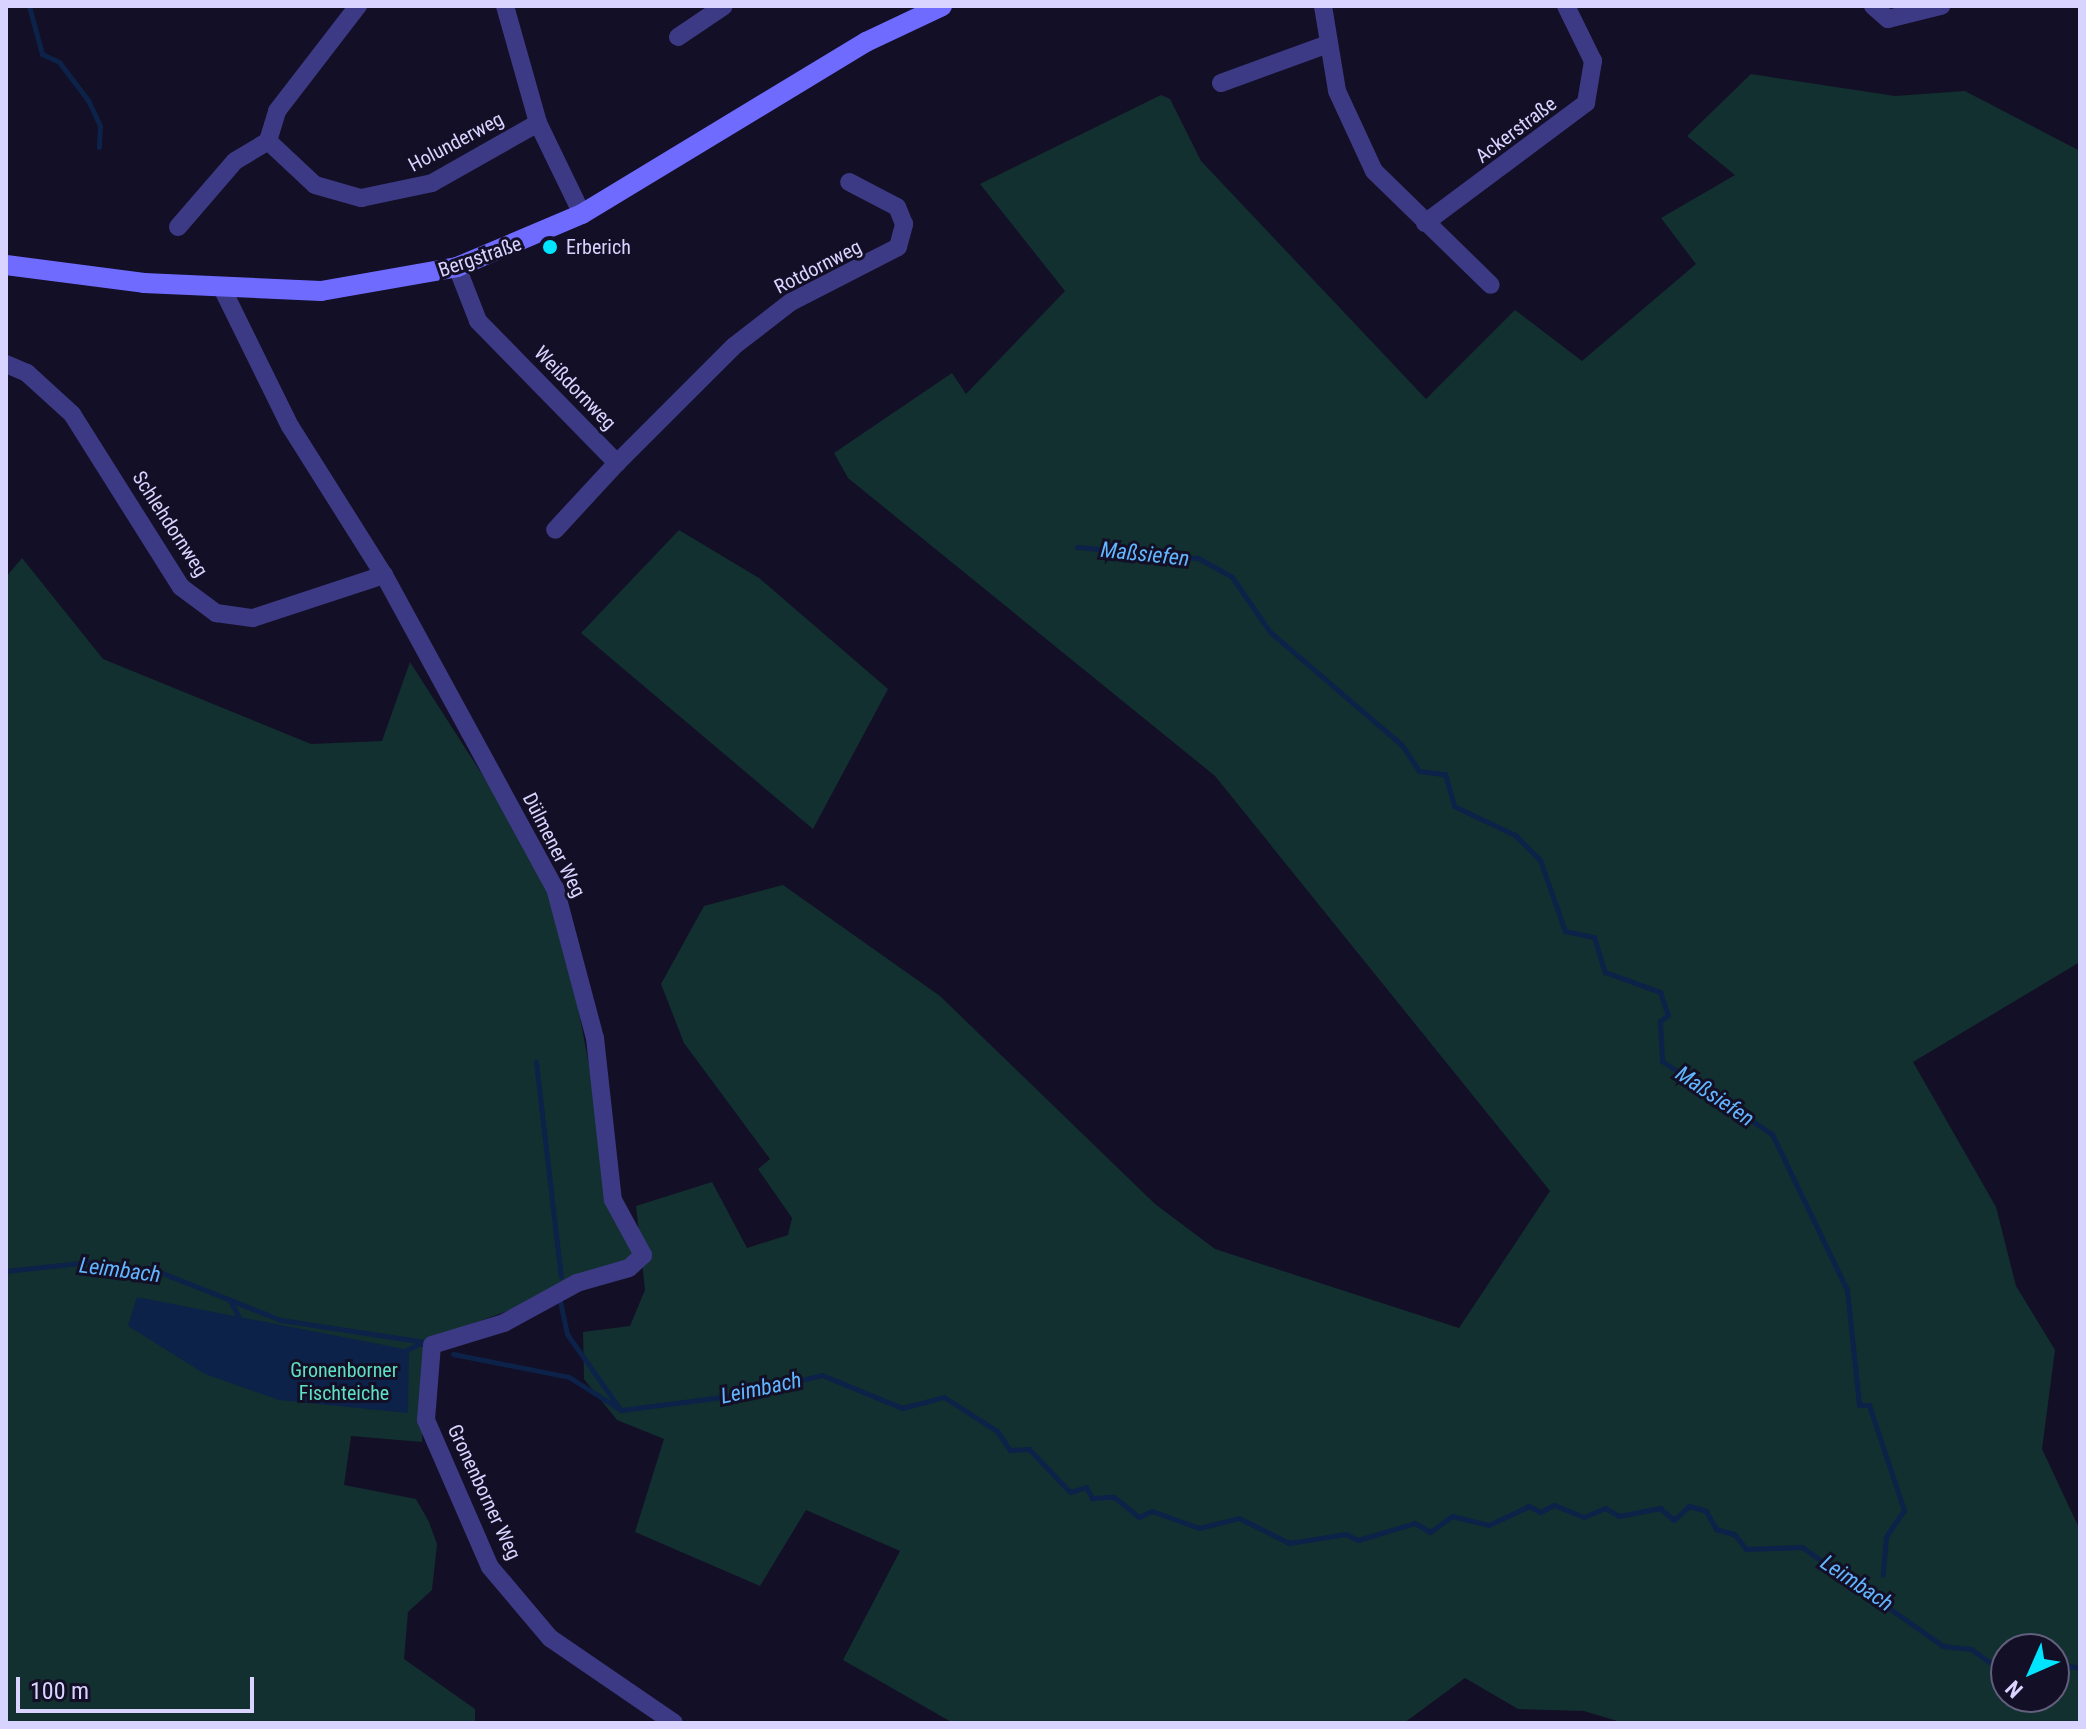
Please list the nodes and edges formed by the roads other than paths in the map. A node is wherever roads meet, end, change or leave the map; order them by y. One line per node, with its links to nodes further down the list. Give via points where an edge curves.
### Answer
1 (358, 6): 13 (street, via 277,111)
2 (505, 6): 12 (street)
3 (724, 6): 9 (street)
4 (942, 6): 15 (street, Bergstraße, via 839,58)
5 (1323, 6): 10 (street)
6 (1566, 6): 16 (street, Ackerstraße, via 1593,61 1586,103)
7 (1873, 6): 8 (street, via 1888,19)
8 (1941, 6)
9 (678, 37)
10 (1328, 44): 11 (street); 16 (street, via 1350,129 1374,171)
11 (1221, 83)
12 (538, 123): 13 (street, Holunderweg, via 432,183 361,198 315,185); 15 (street)
13 (268, 141): 17 (street, via 235,161)
14 (849, 182): 23 (street, Rotdornweg, via 897,207 904,224 898,247 768,319)
15 (582, 214): 19 (street, Bergstraße)
16 (1425, 223): 20 (street)
17 (178, 227)
18 (6, 265): 21 (street, Bergstraße)
19 (457, 267): 21 (street, Bergstraße, via 378,286); 23 (street, Weißdornweg, via 478,321)
20 (1491, 285)
21 (222, 288): 25 (street, Dülmener Weg, via 290,426)
22 (6, 364): 25 (street, Schlehdornweg, via 27,373 72,414 181,587 216,613 253,618)
23 (617, 463): 24 (street)
24 (555, 530)
25 (384, 575): 26 (street, Dülmener Weg, via 555,888 595,1038 613,1200 643,1255 629,1268)
26 (436, 1344): 27 (street, Gronenborner Weg, via 426,1420 490,1567 550,1638)
27 (674, 1723)

